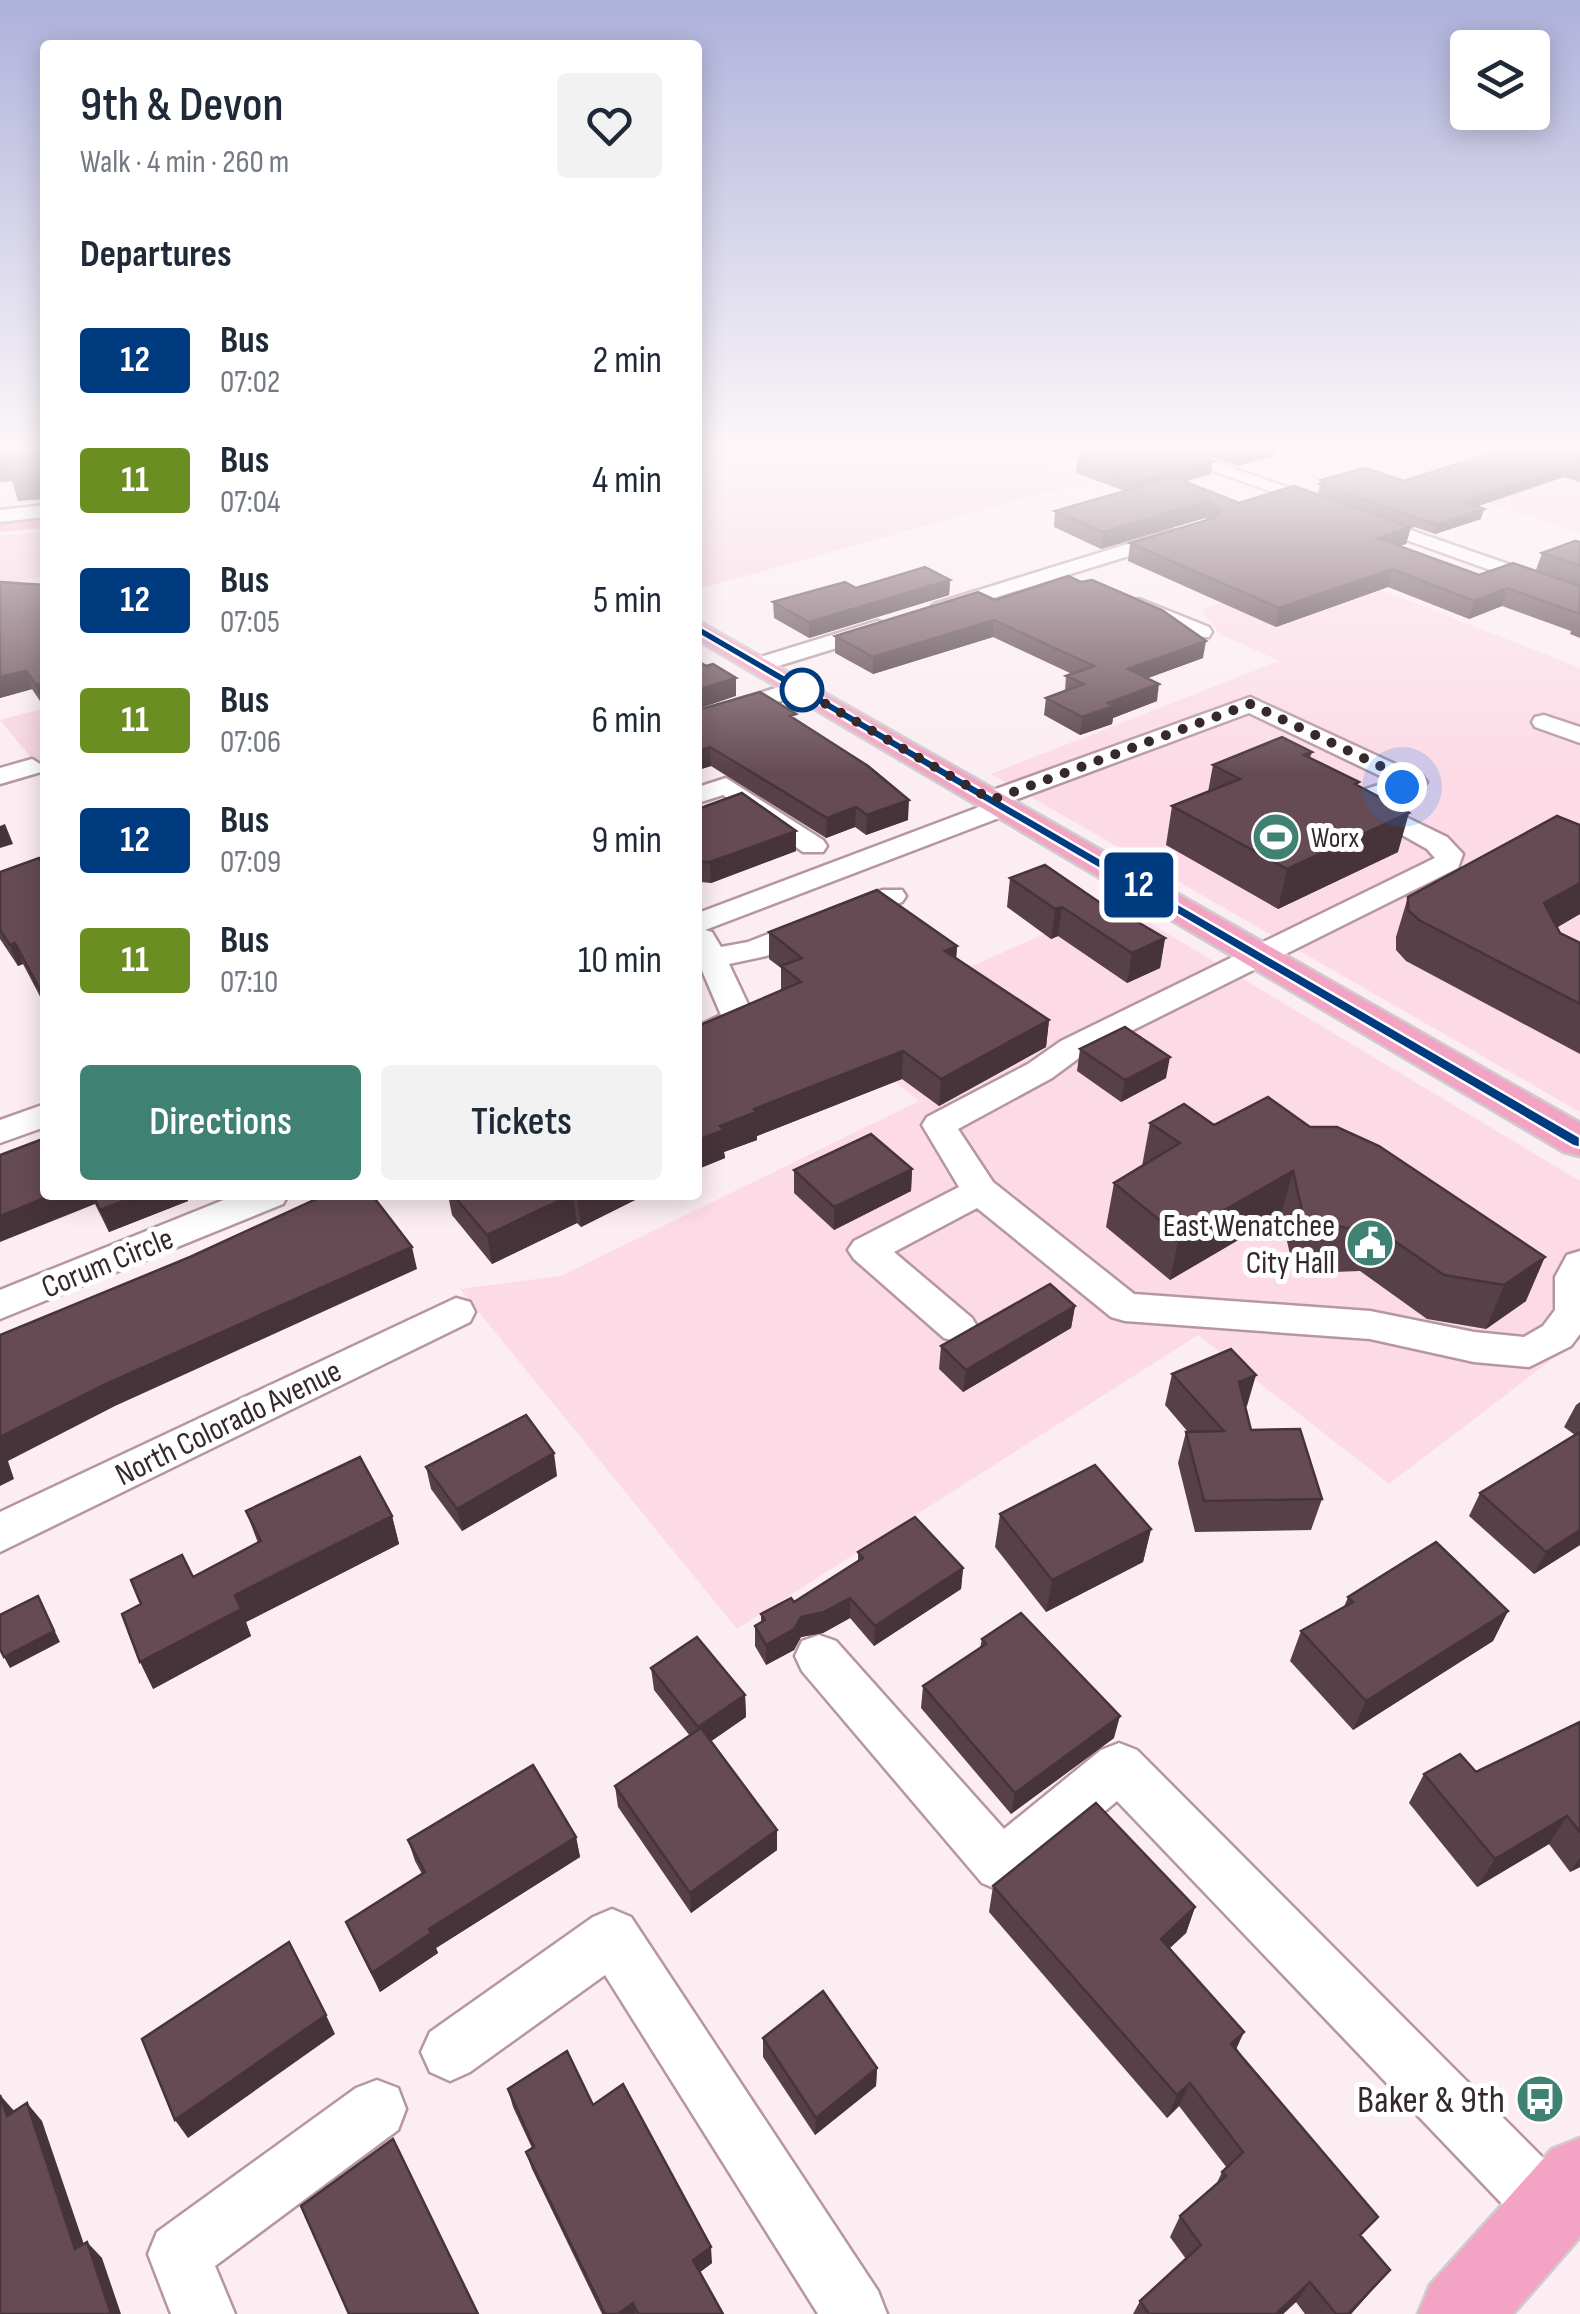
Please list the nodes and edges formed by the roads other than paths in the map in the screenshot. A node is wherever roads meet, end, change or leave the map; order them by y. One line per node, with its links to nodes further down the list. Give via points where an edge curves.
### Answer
1 (1107, 557): 3 (street)
2 (1469, 557): 4 (street)
3 (1060, 571): 5 (street); 8 (street)
4 (1580, 596)
5 (927, 613)
6 (890, 625): 9 (street)
7 (702, 630): 9 (main road)
8 (1201, 632)
9 (759, 665): 10 (main road)
10 (798, 688): 11 (street); 17 (main road)
11 (702, 719)
12 (1544, 722): 13 (street)
13 (1580, 736)
14 (32, 767): 15 (street)
15 (0, 776)
16 (702, 794): 18 (street, via 726,786)
17 (997, 804): 20 (street); 22 (main road); 22 (street, via 1250,704 1414,782 1375,794 1371,810 1438,843 1448,862)
18 (813, 846)
19 (892, 896): 23 (street, via 756,950)
20 (702, 924)
21 (702, 936): 23 (street)
22 (1256, 954): 27 (main road); 28 (street, via 939,1125)
23 (711, 958): 24 (street, via 739,1020)
24 (702, 1035)
25 (40, 1117): 26 (street)
26 (0, 1132)
27 (1580, 1142)
28 (980, 1191): 30 (street, via 1125,1307 1370,1324 1529,1352 1557,1336 1574,1313); 33 (street, via 866,1250)
29 (258, 1200): 31 (street, Corum Circle)
30 (1580, 1264)
31 (0, 1306)
32 (456, 1312): 34 (street, North Colorado Avenue)
33 (958, 1328)
34 (0, 1533)
35 (819, 1656): 38 (street, via 1001,1865 1118,1768)
36 (450, 2052): 40 (street, via 612,1936)
37 (377, 2109): 39 (street, via 179,2254)
38 (1566, 2193): 41 (main road)
39 (203, 2314)
40 (855, 2314)
41 (1460, 2314)

